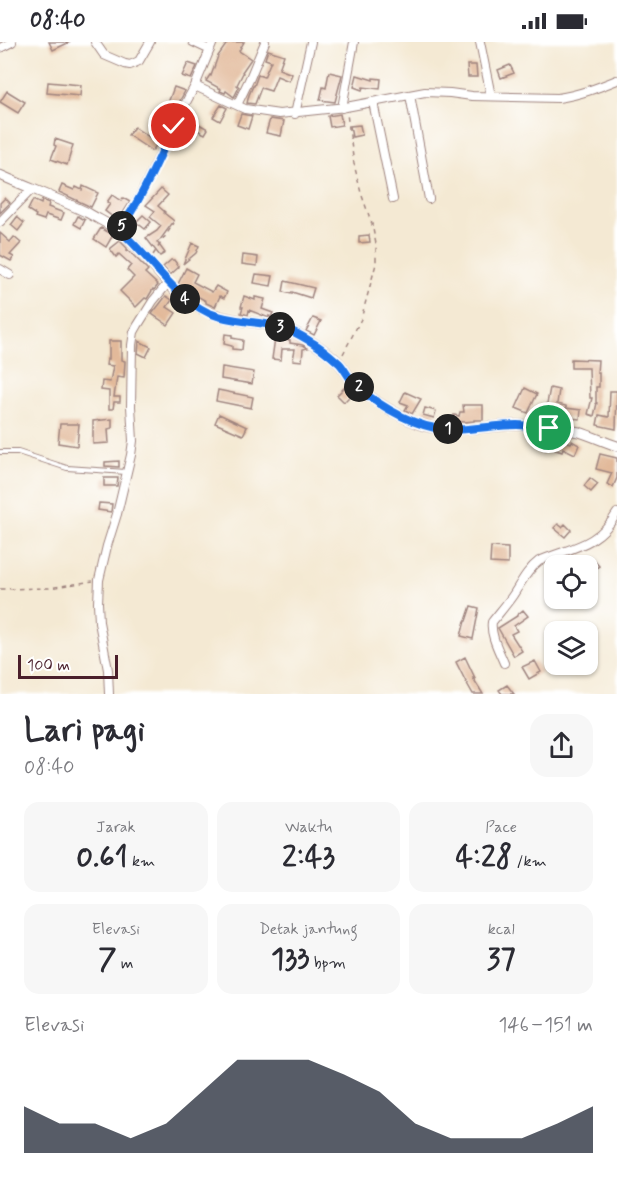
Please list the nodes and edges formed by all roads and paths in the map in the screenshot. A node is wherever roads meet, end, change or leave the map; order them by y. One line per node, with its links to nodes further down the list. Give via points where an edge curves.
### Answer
1 (12, 42): 10 (street)
2 (95, 42): 3 (street, via 104,55 130,65 139,61)
3 (150, 42)
4 (193, 42): 9 (street)
5 (265, 42): 16 (street)
6 (311, 42): 18 (street)
7 (354, 42): 17 (street)
8 (480, 42): 14 (street)
9 (211, 46): 12 (street)
10 (0, 48)
11 (617, 80): 14 (street, via 571,96)
12 (195, 86): 16 (street); 25 (street, via 143,192)
13 (410, 95): 14 (street, via 434,92); 15 (street); 22 (street)
14 (491, 96)
15 (373, 102): 17 (street); 21 (street)
16 (237, 105): 18 (street, via 264,113)
17 (344, 107): 18 (street); 30 (path, via 354,164 372,224 376,264 360,319)
18 (296, 114)
19 (0, 175): 20 (street)
20 (32, 189): 23 (street); 25 (street)
21 (393, 199)
22 (429, 199)
23 (0, 222)
24 (174, 223): 26 (path)
25 (119, 230): 26 (street)
26 (149, 260): 29 (street)
27 (0, 269): 28 (street)
28 (10, 274)
29 (168, 283): 30 (street, via 182,297 211,313 294,332); 33 (street, via 135,333 131,360 133,441)
30 (339, 363): 31 (street, via 369,396 417,423 458,429 518,425 549,428 578,432)
31 (617, 446)
32 (0, 452): 33 (lane, via 18,452 67,468)
33 (127, 472): 35 (street)
34 (617, 513): 37 (street, via 604,530 585,544 539,561 522,578 491,626)
35 (99, 580): 36 (path, via 49,588); 38 (street, via 99,622)
36 (0, 589)
37 (504, 663)
38 (109, 694)

